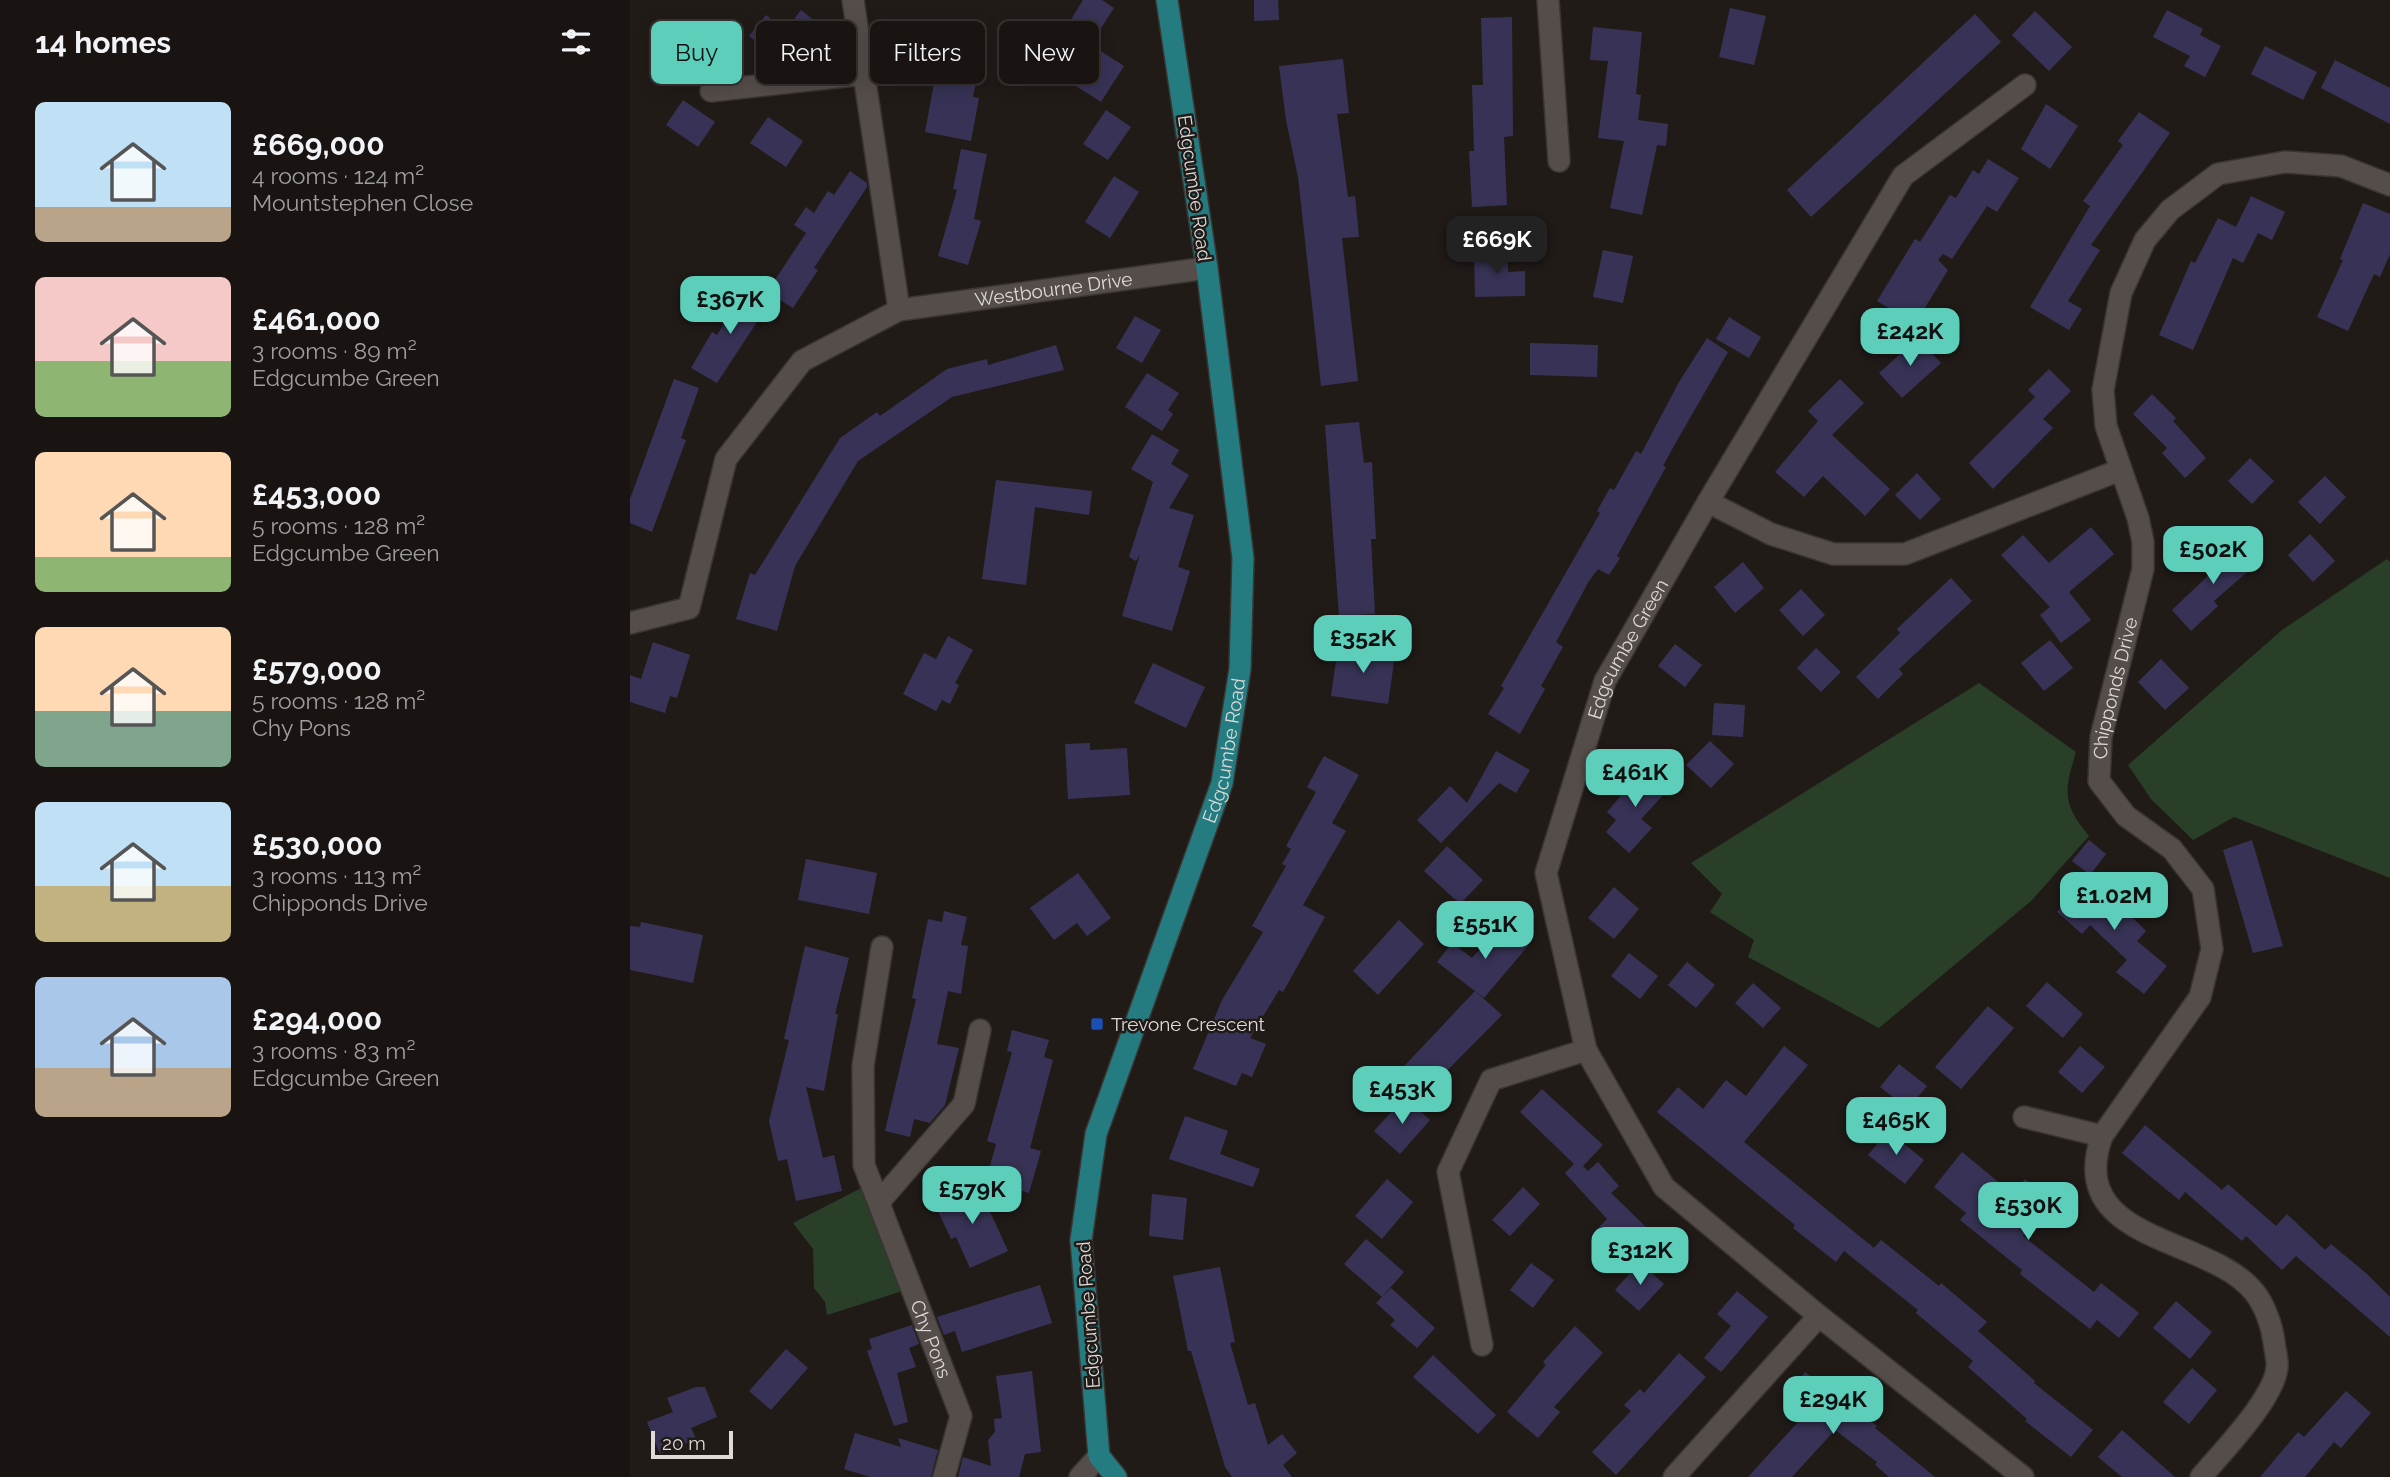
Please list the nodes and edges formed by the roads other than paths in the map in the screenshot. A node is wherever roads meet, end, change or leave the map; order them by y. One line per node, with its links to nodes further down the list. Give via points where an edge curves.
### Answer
1 (853, 0): 4 (street)
2 (1167, 0): 9 (main road, Edgcumbe Road)
3 (1548, 0): 7 (street)
4 (864, 74): 6 (street); 10 (street)
5 (2025, 85): 12 (street, Edgcumbe Green, via 1903,176)
6 (711, 91)
7 (1559, 161)
8 (2390, 185): 11 (street, Chipponds Drive, via 2341,166 2285,162 2218,174 2170,211 2145,240 2122,293 2103,390 2106,426)
9 (1207, 268): 10 (street, Westbourne Drive); 22 (main road, Edgcumbe Road, via 1243,558 1240,668 1222,783 1096,1134 1082,1240)
10 (899, 310): 13 (street, Westbourne Drive, via 802,360 726,459 689,608)
11 (2120, 470): 12 (street, via 1905,554 1833,554 1771,534); 18 (street, Chipponds Drive, via 2138,518 2143,569 2101,737 2099,781 2126,816 2172,849 2203,889 2212,949 2200,997)
12 (1708, 502): 16 (street, Edgcumbe Green, via 1605,681 1546,873)
13 (630, 623)
14 (882, 947): 19 (street, Chy Pons, via 863,1066 864,1165)
15 (980, 1030): 19 (street, via 964,1104)
16 (1586, 1050): 20 (street, Edgcumbe Green, via 1664,1188); 21 (street, via 1490,1080 1448,1172)
17 (2024, 1117): 18 (street)
18 (2102, 1136): 28 (street, Chipponds Drive, via 2095,1157 2099,1191 2123,1220 2226,1270 2255,1292 2272,1328 2277,1369 2261,1404)
19 (879, 1202): 23 (street, Chy Pons, via 961,1416)
20 (1819, 1316): 26 (street); 27 (street, Edgcumbe Green)
21 (1482, 1345)
22 (1098, 1456): 24 (street); 25 (main road)
23 (944, 1477)
24 (1080, 1477)
25 (1116, 1477)
26 (1674, 1477)
27 (2023, 1477)
28 (2201, 1477)

